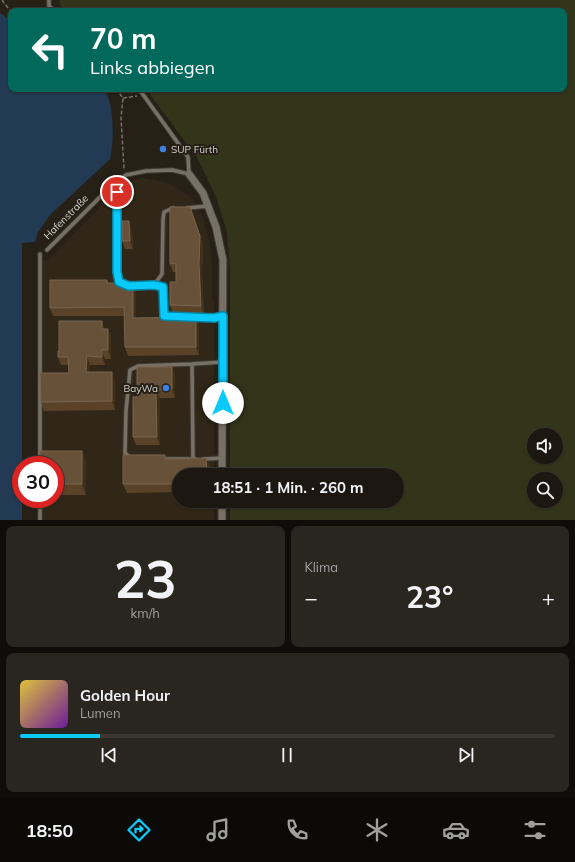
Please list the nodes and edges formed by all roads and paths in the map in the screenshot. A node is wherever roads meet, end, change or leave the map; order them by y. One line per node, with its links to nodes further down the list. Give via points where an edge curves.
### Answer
1 (118, 92): 4 (path)
2 (142, 92): 3 (lane)
3 (144, 95): 4 (path); 5 (lane, via 188,157)
4 (123, 98): 6 (path, via 122,124)
5 (189, 174): 6 (lane, Hafenstraße, via 172,170); 8 (street, via 203,193)
6 (126, 175): 7 (lane, Hafenstraße)
7 (116, 182): 9 (lane, Hafenstraße); 11 (lane, via 119,282 129,286)
8 (208, 206): 11 (lane, via 173,207 164,212 162,274); 12 (street, via 216,227 223,260)
9 (47, 250)
10 (40, 254): 15 (lane)
11 (154, 285): 12 (lane, via 163,287 164,316)
12 (223, 316): 13 (street)
13 (223, 362): 14 (lane); 17 (street)
14 (192, 364): 16 (lane, via 138,366 130,370 125,453); 19 (lane)
15 (40, 456)
16 (132, 458)
17 (222, 458): 19 (lane); 20 (street)
18 (163, 459): 19 (lane)
19 (193, 459)
20 (222, 468)
21 (40, 508): 23 (lane)
22 (222, 508): 24 (street)
23 (40, 520)
24 (222, 520)

